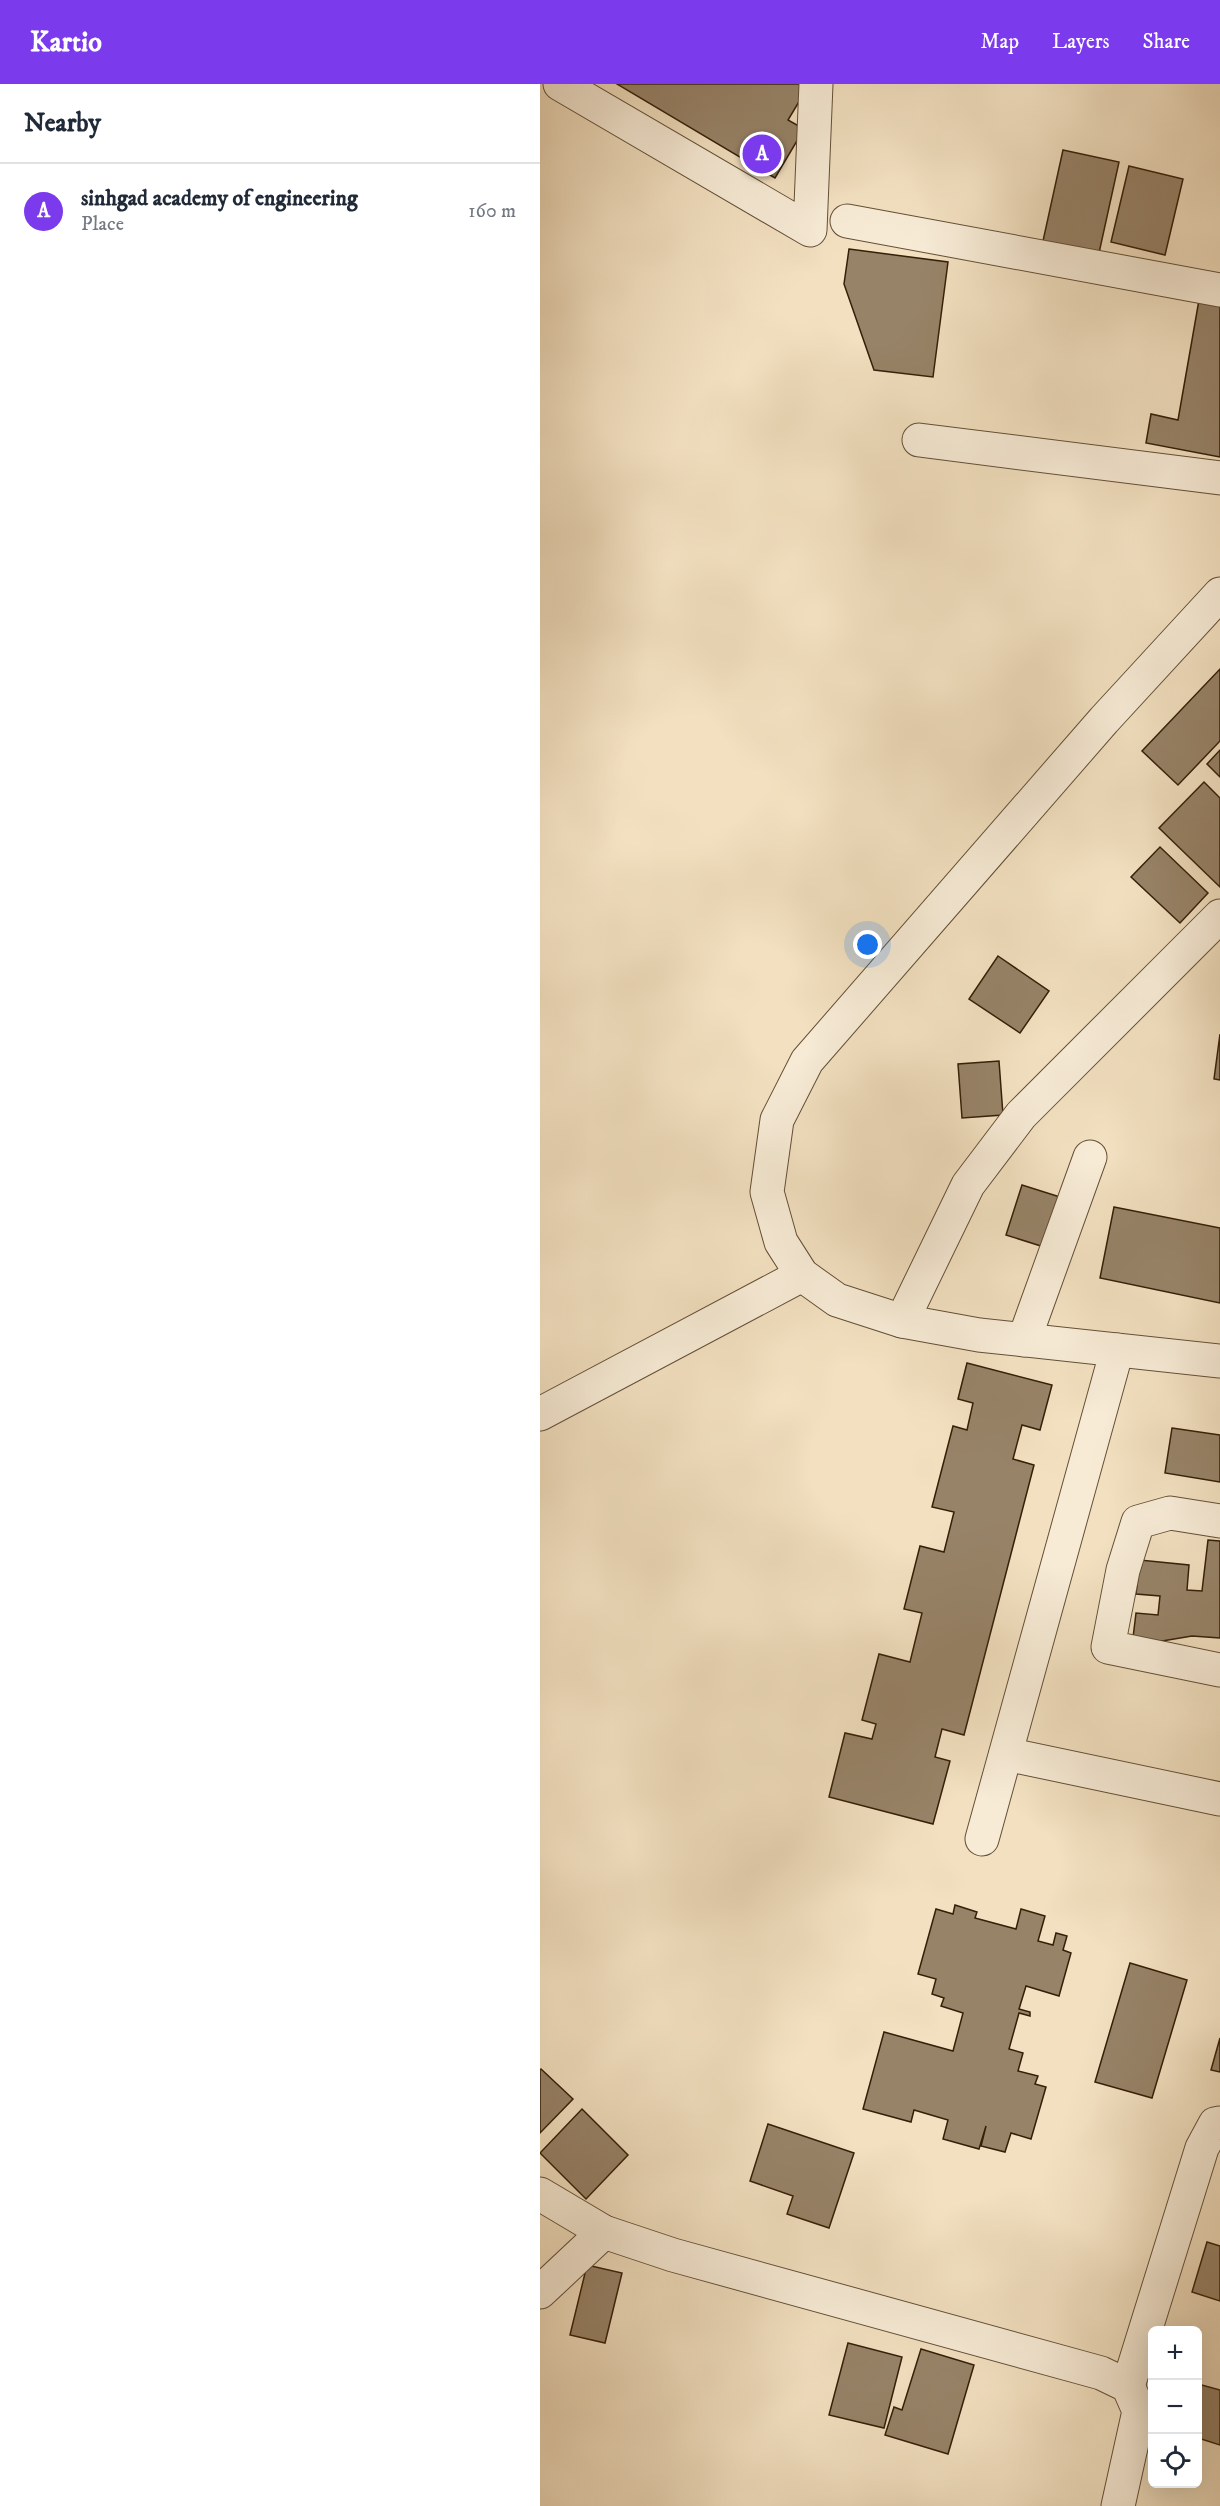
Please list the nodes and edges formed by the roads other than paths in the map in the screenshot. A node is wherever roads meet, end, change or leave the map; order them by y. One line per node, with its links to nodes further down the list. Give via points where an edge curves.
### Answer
1 (560, 84): 2 (street, via 810,230)
2 (816, 84)
3 (847, 221): 4 (street)
4 (1220, 290)
5 (919, 440): 6 (street)
6 (1220, 478)
7 (1220, 594): 10 (street, via 1104,720 807,1061 777,1120 767,1192 781,1242)
8 (1220, 916): 11 (street, via 1021,1115 968,1185)
9 (1090, 1157): 12 (street)
10 (802, 1275): 11 (street, via 837,1300); 15 (street)
11 (902, 1321): 12 (street)
12 (1024, 1340): 13 (street)
13 (1117, 1350): 14 (street); 18 (street)
14 (1220, 1361)
15 (540, 1414)
16 (1220, 1521): 17 (street, via 1170,1513 1138,1522 1123,1570 1108,1647)
17 (1220, 1670)
18 (1006, 1754): 19 (street); 20 (street)
19 (1220, 1799)
20 (982, 1839)
21 (1220, 2123): 25 (street, via 1215,2124 1202,2148)
22 (540, 2194): 23 (street)
23 (604, 2232): 24 (street); 25 (street, via 673,2256 1101,2373)
24 (540, 2292)
25 (1128, 2386): 26 (street, via 1139,2411)
26 (1118, 2506)

